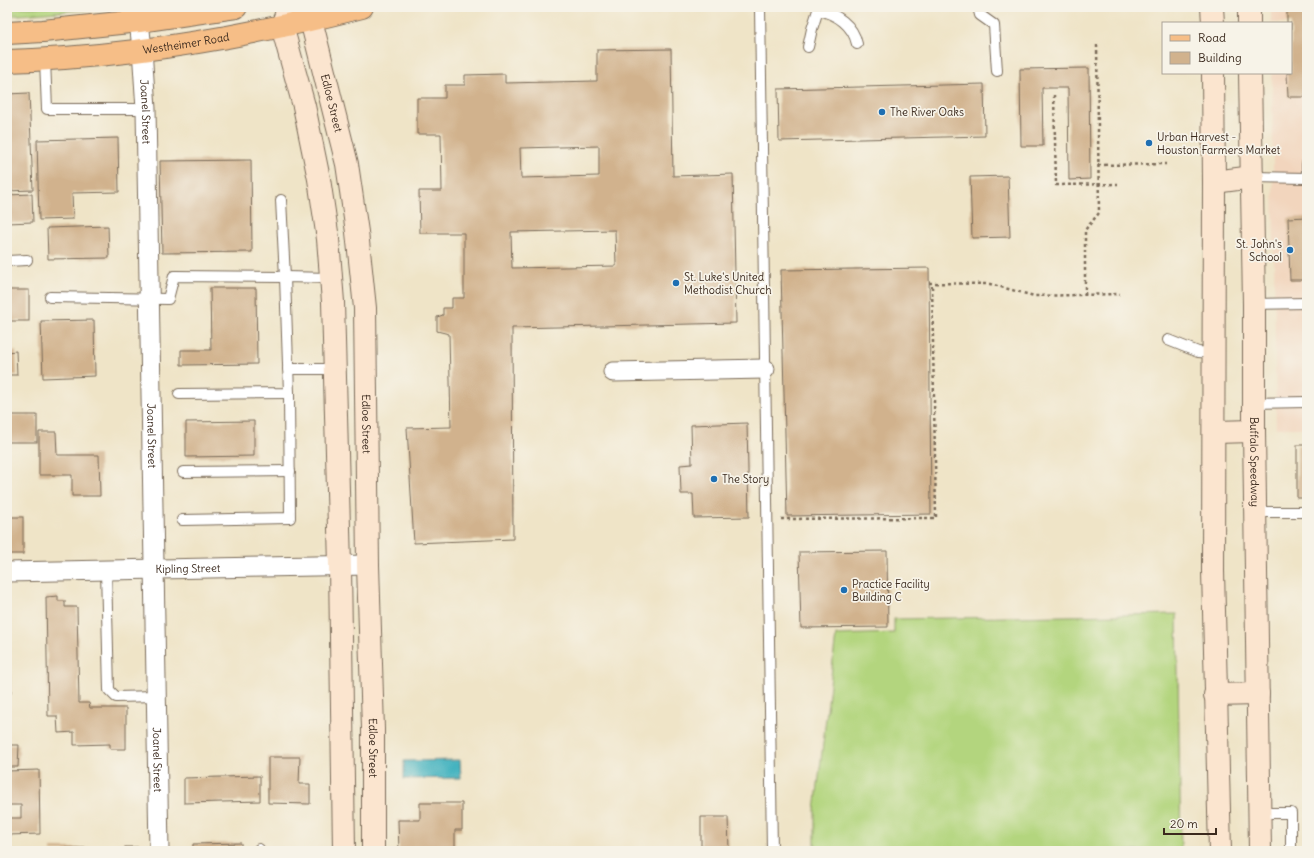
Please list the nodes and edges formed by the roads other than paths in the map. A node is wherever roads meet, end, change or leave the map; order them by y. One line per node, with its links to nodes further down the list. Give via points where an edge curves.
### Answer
1 (236, 7): 10 (main road)
2 (362, 7): 8 (main road, Westheimer Road)
3 (760, 7): 41 (lane)
4 (978, 7): 19 (lane, via 980,15 994,25)
5 (1212, 7): 11 (main road)
6 (1249, 7): 12 (main road)
7 (818, 9): 14 (lane, via 847,24); 15 (lane)
8 (306, 14): 9 (main road, Westheimer Road); 38 (main road, Edloe Street, via 347,164 365,308)
9 (285, 17): 16 (main road, Westheimer Road, via 231,37); 31 (main road, via 319,179)
10 (139, 21): 13 (main road); 16 (street, Joanel Street)
11 (1213, 22)
12 (1249, 22)
13 (7, 33)
14 (857, 44)
15 (808, 47)
16 (142, 49): 17 (main road, Westheimer Road); 22 (street, Joanel Street)
17 (46, 60): 18 (main road, Westheimer Road); 22 (lane, via 47,109)
18 (7, 61)
19 (997, 71)
20 (1213, 74): 26 (main road)
21 (1250, 74): 24 (main road, Buffalo Speedway)
22 (146, 109): 33 (street, Joanel Street)
23 (1307, 164): 25 (lane)
24 (1253, 177): 25 (lane); 26 (main road); 35 (main road, Buffalo Speedway)
25 (1307, 178)
26 (1214, 182): 37 (main road)
27 (281, 200): 30 (lane)
28 (26, 260): 29 (lane)
29 (7, 261)
30 (285, 277): 31 (lane); 33 (lane, via 174,276 168,299); 39 (lane)
31 (331, 278): 40 (main road)
32 (50, 297): 33 (lane)
33 (150, 298): 56 (street, Joanel Street)
34 (1307, 303): 35 (lane)
35 (1254, 304): 45 (main road, Buffalo Speedway)
36 (1168, 340): 37 (lane, via 1198,352)
37 (1214, 353): 48 (main road)
38 (366, 368): 40 (main road); 54 (main road, Edloe Street)
39 (288, 369): 40 (lane); 43 (lane)
40 (335, 369): 55 (main road)
41 (765, 369): 42 (street); 68 (lane)
42 (613, 372)
43 (289, 393): 44 (lane); 49 (lane)
44 (179, 394)
45 (1254, 402): 46 (lane); 47 (main road, Buffalo Speedway)
46 (1307, 402)
47 (1254, 431): 48 (main road); 51 (main road, Buffalo Speedway)
48 (1214, 432): 60 (main road)
49 (290, 471): 50 (lane); 53 (lane, via 290,518)
50 (183, 472)
51 (1255, 512): 52 (lane); 59 (main road, Buffalo Speedway)
52 (1307, 512)
53 (182, 520)
54 (368, 565): 55 (street, Kipling Street); 63 (main road, Edloe Street)
55 (340, 566): 56 (street, Kipling Street); 62 (main road)
56 (154, 569): 57 (street, Kipling Street); 61 (street, Joanel Street)
57 (106, 570): 58 (street, Kipling Street); 61 (lane, via 109,690 116,697)
58 (7, 572)
59 (1258, 694): 60 (main road); 64 (main road, Buffalo Speedway)
60 (1215, 695): 69 (main road)
61 (156, 696): 65 (street, Joanel Street)
62 (343, 729): 63 (main road); 66 (main road)
63 (373, 729): 67 (main road, Edloe Street)
64 (1260, 813): 70 (main road, Buffalo Speedway); 71 (lane, via 1291,813)
65 (159, 851)
66 (344, 851)
67 (373, 851)
68 (772, 851)
69 (1220, 851)
70 (1260, 851)
71 (1291, 851)

